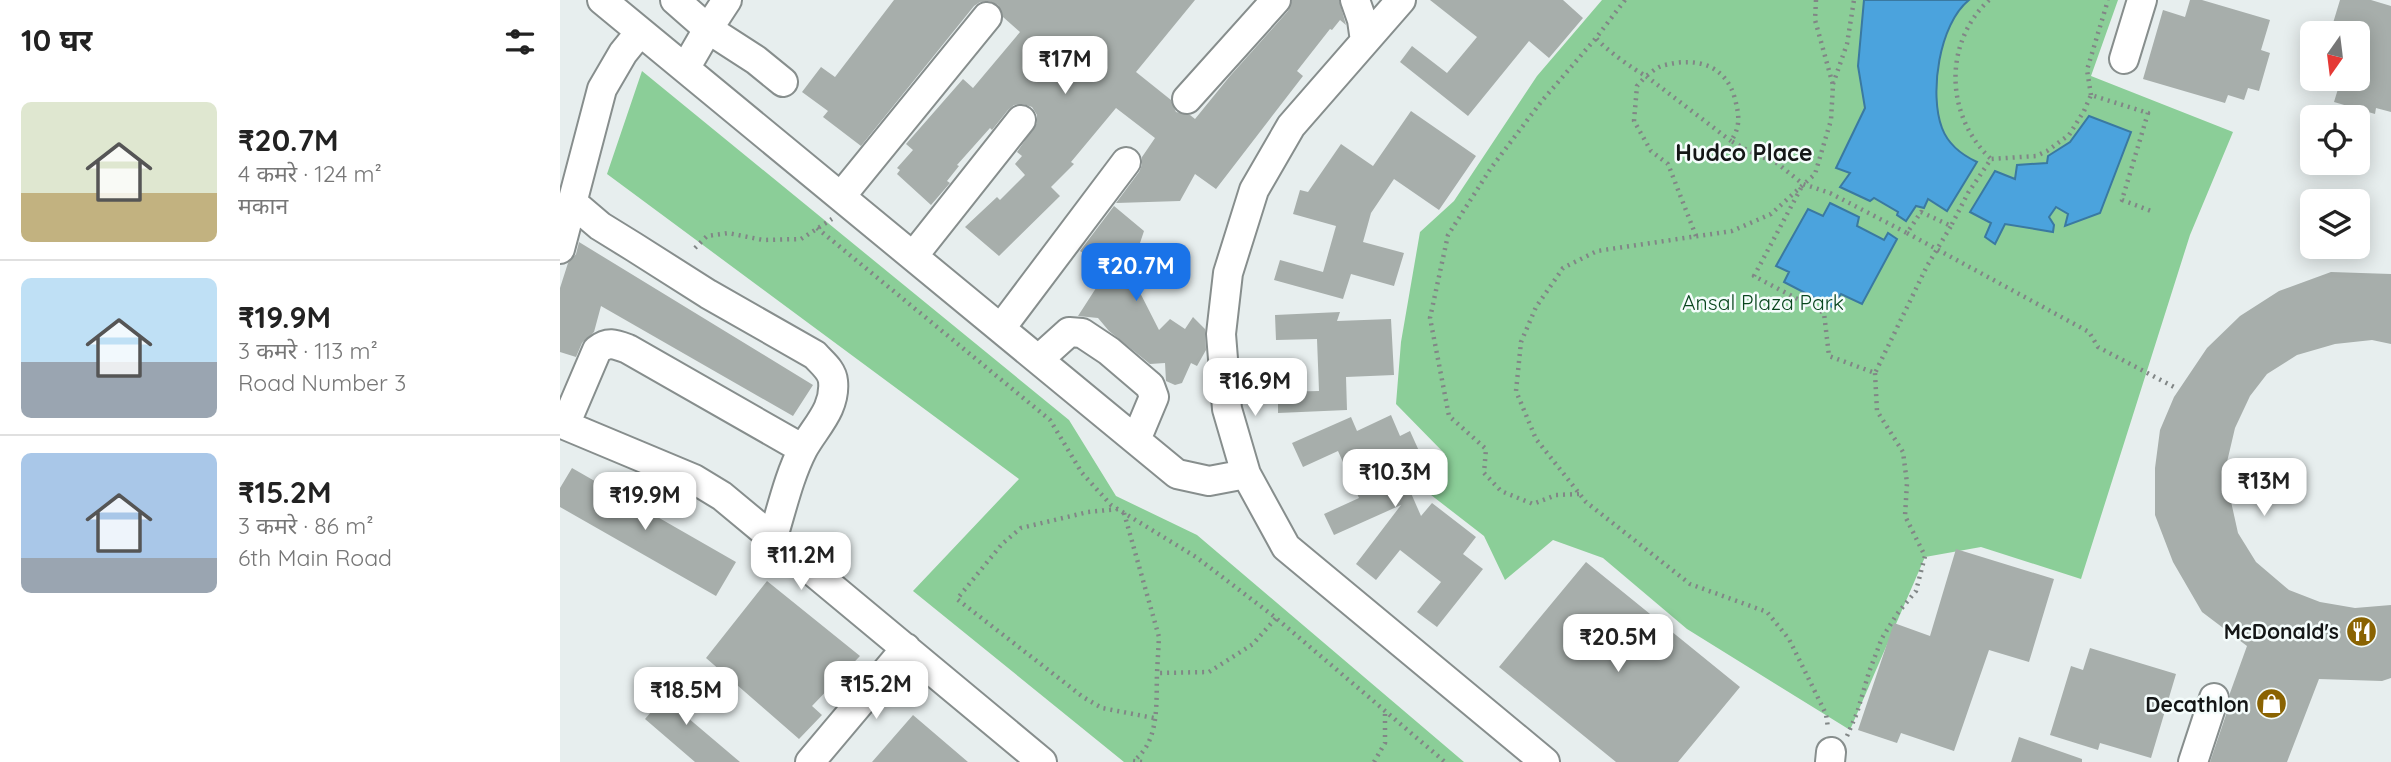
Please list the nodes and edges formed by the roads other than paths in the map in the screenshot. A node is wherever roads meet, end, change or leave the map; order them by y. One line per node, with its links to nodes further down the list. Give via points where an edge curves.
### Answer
1 (602, 0): 10 (street)
2 (676, 0): 9 (street)
3 (727, 0): 9 (street)
4 (1276, 0): 15 (street)
5 (1355, 0): 11 (street)
6 (1401, 0): 11 (street)
7 (2142, 0): 12 (street)
8 (987, 17): 18 (street)
9 (708, 29): 13 (street); 14 (street)
10 (640, 32): 13 (street); 19 (street, via 602,89)
11 (1365, 41): 27 (street, via 1291,126 1254,190 1228,273 1221,334 1227,409)
12 (2124, 59)
13 (685, 67): 18 (street)
14 (783, 82)
15 (1187, 99)
16 (1021, 121): 21 (street)
17 (1126, 162): 22 (street)
18 (847, 200): 21 (street)
19 (573, 203): 20 (street); 26 (street, via 600,226 827,367 833,379 832,395 824,420)
20 (560, 249)
21 (914, 255): 22 (street)
22 (1001, 328): 23 (street)
23 (1039, 359): 25 (street); 25 (street, via 1069,332 1082,334 1137,373 1154,397)
24 (562, 424): 26 (street, via 597,350 605,343 628,349); 28 (street, via 694,479)
25 (1136, 440): 27 (street, via 1177,474 1209,481)
26 (803, 449): 28 (street)
27 (1246, 474): 33 (street, via 1286,547)
28 (773, 537): 29 (street)
29 (906, 649): 31 (street); 32 (street)
30 (2214, 698): 34 (street)
31 (810, 762)
32 (1042, 762)
33 (1545, 762)
34 (2193, 762)

